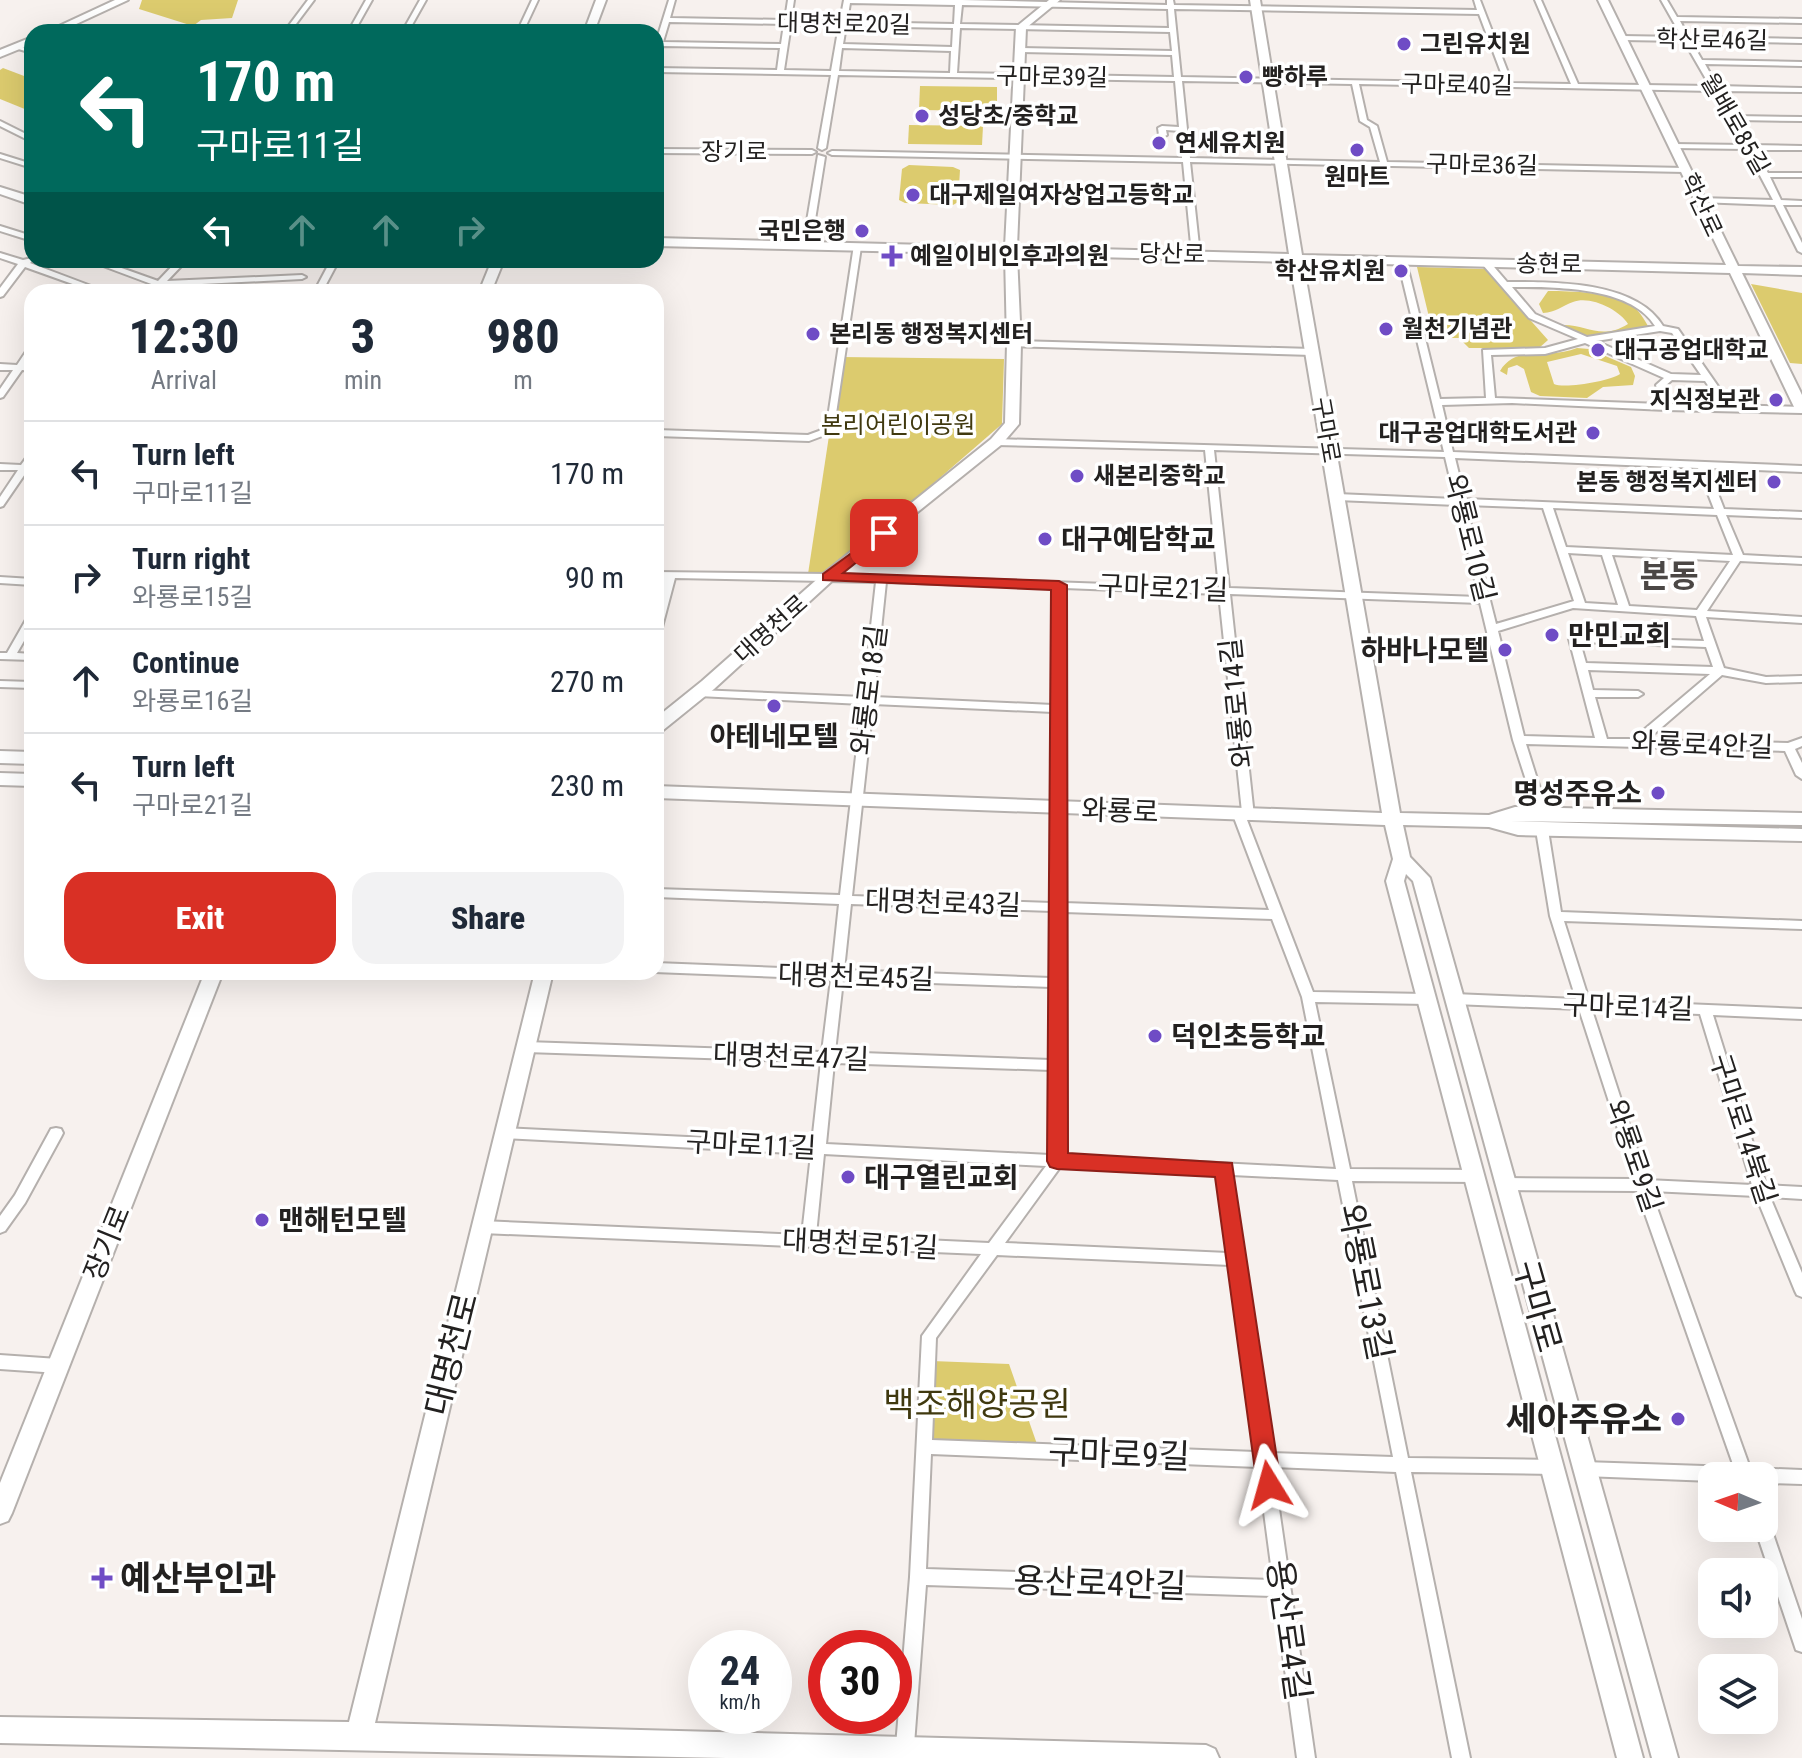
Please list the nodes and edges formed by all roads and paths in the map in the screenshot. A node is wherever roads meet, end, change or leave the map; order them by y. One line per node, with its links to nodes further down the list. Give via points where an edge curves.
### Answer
1 (123, 0): 25 (main road)
2 (311, 0): 26 (street)
3 (369, 0): 27 (street)
4 (423, 0): 28 (street)
5 (535, 0): 29 (street)
6 (601, 0): 30 (main road)
7 (672, 0): 22 (street)
8 (791, 0): 24 (street)
9 (1338, 0): 19 (street)
10 (1477, 0): 20 (street)
11 (1538, 0): 60 (street)
12 (1603, 0): 36 (main road, 학산로)
13 (1664, 0): 21 (street, 월배로85길)
14 (847, 1): 15 (street); 31 (street)
15 (959, 2): 16 (street); 33 (street)
16 (1052, 2): 17 (street); 34 (main road)
17 (1170, 4): 18 (street); 35 (street)
18 (1256, 4): 19 (street); 57 (main road, 구마로)
19 (1340, 10): 20 (street)
20 (1482, 12): 59 (street)
21 (1675, 19): 23 (street); 37 (street, 월배로85길)
22 (666, 20): 24 (street, 대명천로20길); 32 (street)
23 (1802, 21)
24 (787, 23): 31 (street, 대명천로20길); 41 (street)
25 (69, 24)
26 (293, 24)
27 (356, 24)
28 (410, 24)
29 (524, 24)
30 (592, 24)
31 (843, 24): 33 (street, 대명천로20길); 42 (street)
32 (664, 26)
33 (957, 26): 34 (street, 대명천로20길); 45 (street)
34 (1021, 27): 35 (street, 대명천로20길); 46 (main road, 대명천로)
35 (1172, 30): 47 (street)
36 (1622, 38): 37 (street, 학산로46길); 61 (main road, 학산로)
37 (1686, 39): 38 (street, 학산로46길); 49 (street, 월배로85길)
38 (1802, 41)
39 (24, 44): 43 (main road)
40 (664, 44): 41 (street)
41 (783, 46): 52 (street)
42 (839, 46): 45 (street); 53 (street)
43 (17, 47): 44 (street); 48 (main road)
44 (24, 49)
45 (955, 49): 54 (street)
46 (1021, 50): 47 (street); 55 (main road, 대명천로)
47 (1175, 53): 56 (street)
48 (0, 54)
49 (1700, 62): 50 (street); 62 (street, 월배로85길)
50 (1802, 64)
51 (664, 70): 52 (street, 구마로39길)
52 (780, 72): 53 (street, 구마로39길)
53 (836, 73): 54 (street, 구마로39길); 74 (street)
54 (953, 75): 55 (street, 구마로39길)
55 (1019, 77): 56 (street, 구마로39길); 76 (main road, 대명천로)
56 (1177, 79): 57 (street, 구마로39길); 67 (street)
57 (1268, 81): 58 (street, 구마로40길); 80 (main road, 구마로)
58 (1355, 83): 59 (street, 구마로40길); 78 (street, via 1364,121 1373,126)
59 (1509, 85): 60 (street, 구마로40길)
60 (1576, 87): 61 (street, 구마로40길)
61 (1647, 88): 62 (street, 구마로40길); 70 (main road, 학산로)
62 (1715, 89): 63 (street, 구마로40길); 64 (street, 월배로85길)
63 (1802, 90)
64 (1732, 118): 65 (street); 71 (street, 월배로85길)
65 (1802, 119)
66 (0, 123): 69 (street)
67 (1183, 129): 68 (street, via 1162,128); 77 (street)
68 (1163, 135)
69 (24, 136)
70 (1674, 146): 71 (street); 81 (main road, 학산로)
71 (1750, 147): 72 (street); 82 (street, 월배로85길)
72 (1802, 148)
73 (664, 151): 74 (street, 장기로)
74 (818, 153): 76 (street); 93 (street)
75 (0, 156): 79 (street)
76 (1015, 158): 77 (street, 구마로36길); 95 (main road, 대명천로)
77 (1188, 162): 80 (street, 구마로36길); 98 (street)
78 (1384, 163): 80 (street, 구마로36길); 81 (street, 구마로36길)
79 (24, 164)
80 (1280, 164): 99 (main road, 구마로)
81 (1685, 170): 86 (main road, 학산로)
82 (1765, 175): 83 (street); 87 (street, 월배로85길)
83 (1802, 175)
84 (0, 190): 85 (main road)
85 (24, 198)
86 (1699, 200): 87 (street); 107 (main road, 학산로)
87 (1778, 203): 88 (street); 90 (street, 월배로85길)
88 (1802, 203)
89 (0, 228): 91 (street)
90 (1798, 232): 96 (street, 월배로85길)
91 (24, 236)
92 (664, 242): 93 (main road, 당산로)
93 (807, 245): 94 (main road, 당산로)
94 (857, 247): 95 (main road, 당산로); 132 (street, via 831,425 809,438)
95 (1011, 250): 98 (main road, 당산로); 118 (main road, 대명천로)
96 (1802, 251)
97 (0, 255): 100 (street)
98 (1196, 255): 99 (main road, 당산로)
99 (1296, 258): 101 (main road, 송현로); 119 (main road, 구마로)
100 (24, 260)
101 (1402, 261): 102 (main road, 송현로); 128 (street, 와룡로10길)
102 (1486, 263): 107 (main road, 송현로); 114 (street)
103 (24, 265): 115 (street)
104 (43, 268): 110 (street)
105 (109, 268): 111 (street)
106 (175, 268): 112 (street)
107 (1732, 268): 108 (main road, 송현로); 131 (main road, 학산로)
108 (1802, 271)
109 (302, 277): 113 (street)
110 (78, 283)
111 (146, 284)
112 (159, 284)
113 (208, 284)
114 (1505, 285): 116 (street, via 1625,298 1649,311); 117 (street, via 1532,316)
115 (1, 292)
116 (1660, 328): 117 (street); 125 (street, via 1675,331)
117 (1586, 340): 124 (street); 127 (street, via 1545,351 1486,352)
118 (1014, 344): 119 (street); 133 (main road, 대명천로, via 1012,424)
119 (1312, 352): 135 (main road, 구마로)
120 (24, 360): 122 (street)
121 (0, 367): 122 (street)
122 (19, 367): 123 (street); 126 (street)
123 (24, 367)
124 (1670, 377): 125 (street); 129 (street, via 1660,385)
125 (1705, 378): 130 (street)
126 (0, 395)
127 (1491, 401): 128 (street); 129 (street)
128 (1437, 402): 136 (street, 와룡로10길)
129 (1666, 407): 130 (street)
130 (1728, 408): 131 (street)
131 (1802, 410)
132 (664, 433)
133 (996, 442): 134 (street); 154 (main road, 대명천로)
134 (1209, 447): 135 (street); 159 (street, 와룡로14길)
135 (1330, 450): 136 (street); 142 (main road, 구마로)
136 (1450, 456): 137 (street); 143 (street, 와룡로10길)
137 (1702, 466): 140 (street); 146 (street)
138 (0, 467): 139 (street)
139 (24, 468)
140 (1802, 469)
141 (24, 473): 144 (street)
142 (1337, 497): 143 (street); 160 (main road, 구마로)
143 (1461, 502): 145 (street); 162 (street, 와룡로10길)
144 (0, 504)
145 (1547, 505): 146 (street); 148 (street)
146 (1720, 511): 147 (street); 150 (street)
147 (1802, 515)
148 (1562, 550): 149 (street); 163 (street, via 1580,603)
149 (1607, 554): 150 (street); 164 (street)
150 (1738, 559): 151 (street); 165 (street)
151 (1800, 562)
152 (664, 576): 153 (street, 구마로21길)
153 (670, 576): 154 (street, 구마로21길); 161 (street)
154 (828, 577): 156 (street, 구마로21길); 176 (main road, 대명천로)
155 (0, 580): 157 (street)
156 (881, 580): 158 (street, 구마로21길); 179 (street, 와룡로18길)
157 (24, 582)
158 (1059, 585): 159 (street, 구마로21길); 180 (street)
159 (1225, 590): 160 (street, 구마로21길); 195 (street, 와룡로14길)
160 (1353, 595): 162 (street, 구마로21길); 196 (main road, 구마로)
161 (664, 600)
162 (1486, 600): 167 (street, 와룡로10길)
163 (1572, 605): 164 (street); 167 (street)
164 (1624, 607): 165 (street)
165 (1700, 614): 166 (street); 169 (street)
166 (1802, 620)
167 (1492, 629): 182 (street, 와룡로10길)
168 (24, 630): 170 (street)
169 (1709, 644): 171 (street, 와룡로4안길, via 1574,639); 172 (street)
170 (5, 657)
171 (1582, 666): 172 (street); 177 (street, 와룡로4안길)
172 (1720, 671): 173 (street, via 1766,680); 185 (street)
173 (1802, 679)
174 (0, 684): 175 (street)
175 (24, 685)
176 (698, 693): 179 (street); 181 (main road, 대명천로)
177 (1589, 693): 178 (street, 와룡로4안길); 183 (street, 와룡로4안길)
178 (1638, 694)
179 (868, 698): 180 (street); 193 (street, 와룡로18길)
180 (1058, 709): 194 (street)
181 (664, 721)
182 (1519, 740): 183 (street, 와룡로4안길); 198 (street, 와룡로10길)
183 (1602, 742): 185 (street, 와룡로4안길)
184 (1802, 742): 186 (street, 와룡로4안길)
185 (1636, 743): 186 (street, 와룡로4안길)
186 (1789, 747): 189 (street)
187 (0, 757): 188 (main road)
188 (24, 758)
189 (1802, 775)
190 (0, 779): 191 (main road)
191 (24, 780)
192 (664, 792): 193 (main road, 와룡로)
193 (856, 800): 194 (main road, 와룡로); 202 (street, 와룡로18길)
194 (1056, 808): 195 (main road, 와룡로); 203 (street)
195 (1243, 815): 196 (main road, 와룡로); 204 (street, 와룡로13길)
196 (1392, 818): 198 (main road, 와룡로, via 1489,821 1518,829); 200 (main road, 구마로)
197 (1802, 819): 198 (main road, 와룡로)
198 (1542, 822): 199 (main road, 와룡로); 205 (street, 와룡로9길)
199 (1802, 835)
200 (1402, 859): 213 (main road, 구마로, via 1395,881); 214 (main road, 구마로, via 1421,878)
201 (664, 893): 202 (street, 대명천로43길)
202 (845, 899): 203 (street, 대명천로43길); 208 (street, 와룡로18길)
203 (1057, 908): 204 (street, 대명천로43길); 211 (street)
204 (1277, 915): 212 (street, 와룡로13길)
205 (1556, 916): 206 (street); 215 (street, 와룡로9길)
206 (1802, 925)
207 (664, 968): 208 (street, 대명천로45길)
208 (837, 977): 211 (street, 대명천로45길); 219 (street, 와룡로18길)
209 (211, 980): 239 (main road, 장기로)
210 (542, 980): 218 (main road, 대명천로)
211 (1057, 983): 220 (street)
212 (1308, 997): 213 (street); 226 (street, 와룡로13길)
213 (1427, 999): 227 (main road, 구마로)
214 (1454, 999): 215 (street, 구마로14길); 228 (main road, 구마로)
215 (1584, 1006): 216 (street, 구마로14길); 229 (street, 와룡로9길)
216 (1705, 1010): 217 (street, 구마로14길); 230 (street, 구마로14북길)
217 (1802, 1014)
218 (526, 1047): 219 (street, 대명천로47길); 222 (main road, 대명천로)
219 (827, 1059): 220 (street, 대명천로47길); 223 (street, 와룡로18길)
220 (1057, 1065): 224 (street)
221 (56, 1133): 232 (street)
222 (505, 1133): 223 (street, 구마로11길); 233 (main road, 대명천로)
223 (818, 1149): 224 (street, 구마로11길); 234 (street, 와룡로18길)
224 (1057, 1161): 225 (street, 구마로11길); 235 (street)
225 (1224, 1169): 226 (street, 구마로11길); 236 (street, 용산로4길)
226 (1344, 1175): 227 (street, 구마로11길); 243 (street, 와룡로13길)
227 (1476, 1176): 244 (main road, 구마로)
228 (1504, 1184): 229 (street); 245 (main road, 구마로)
229 (1643, 1185): 230 (street); 242 (street, 와룡로9길)
230 (1761, 1191): 231 (street); 237 (street, 구마로14북길)
231 (1802, 1193)
232 (0, 1227)
233 (482, 1227): 234 (street, 대명천로51길); 255 (main road, 대명천로)
234 (808, 1242): 235 (street, 대명천로51길)
235 (993, 1250): 236 (street, 대명천로51길); 240 (street, via 929,1336)
236 (1237, 1259): 241 (street, 용산로4길)
237 (1802, 1291)
238 (0, 1362): 239 (street)
239 (58, 1366): 249 (main road, 장기로)
240 (923, 1447): 241 (street, 구마로9길); 251 (street)
241 (1265, 1459): 243 (street, 구마로9길); 252 (street, 용산로4길)
242 (1740, 1462)
243 (1402, 1465): 244 (street, 구마로9길); 259 (street, 와룡로13길)
244 (1554, 1467): 260 (main road, 구마로)
245 (1584, 1469): 246 (street); 261 (main road, 구마로)
246 (1698, 1474)
247 (1778, 1477): 248 (street)
248 (1802, 1477)
249 (0, 1513)
250 (1768, 1542): 253 (street)
251 (918, 1577): 252 (street, 용산로4안길); 256 (street)
252 (1283, 1588): 258 (street, 용산로4길)
253 (1802, 1644)
254 (0, 1730): 255 (main road)
255 (359, 1736): 256 (main road)
256 (904, 1753): 257 (main road)
257 (1206, 1758)
258 (1306, 1758)
259 (1461, 1758)
260 (1630, 1758)
261 (1665, 1758)

